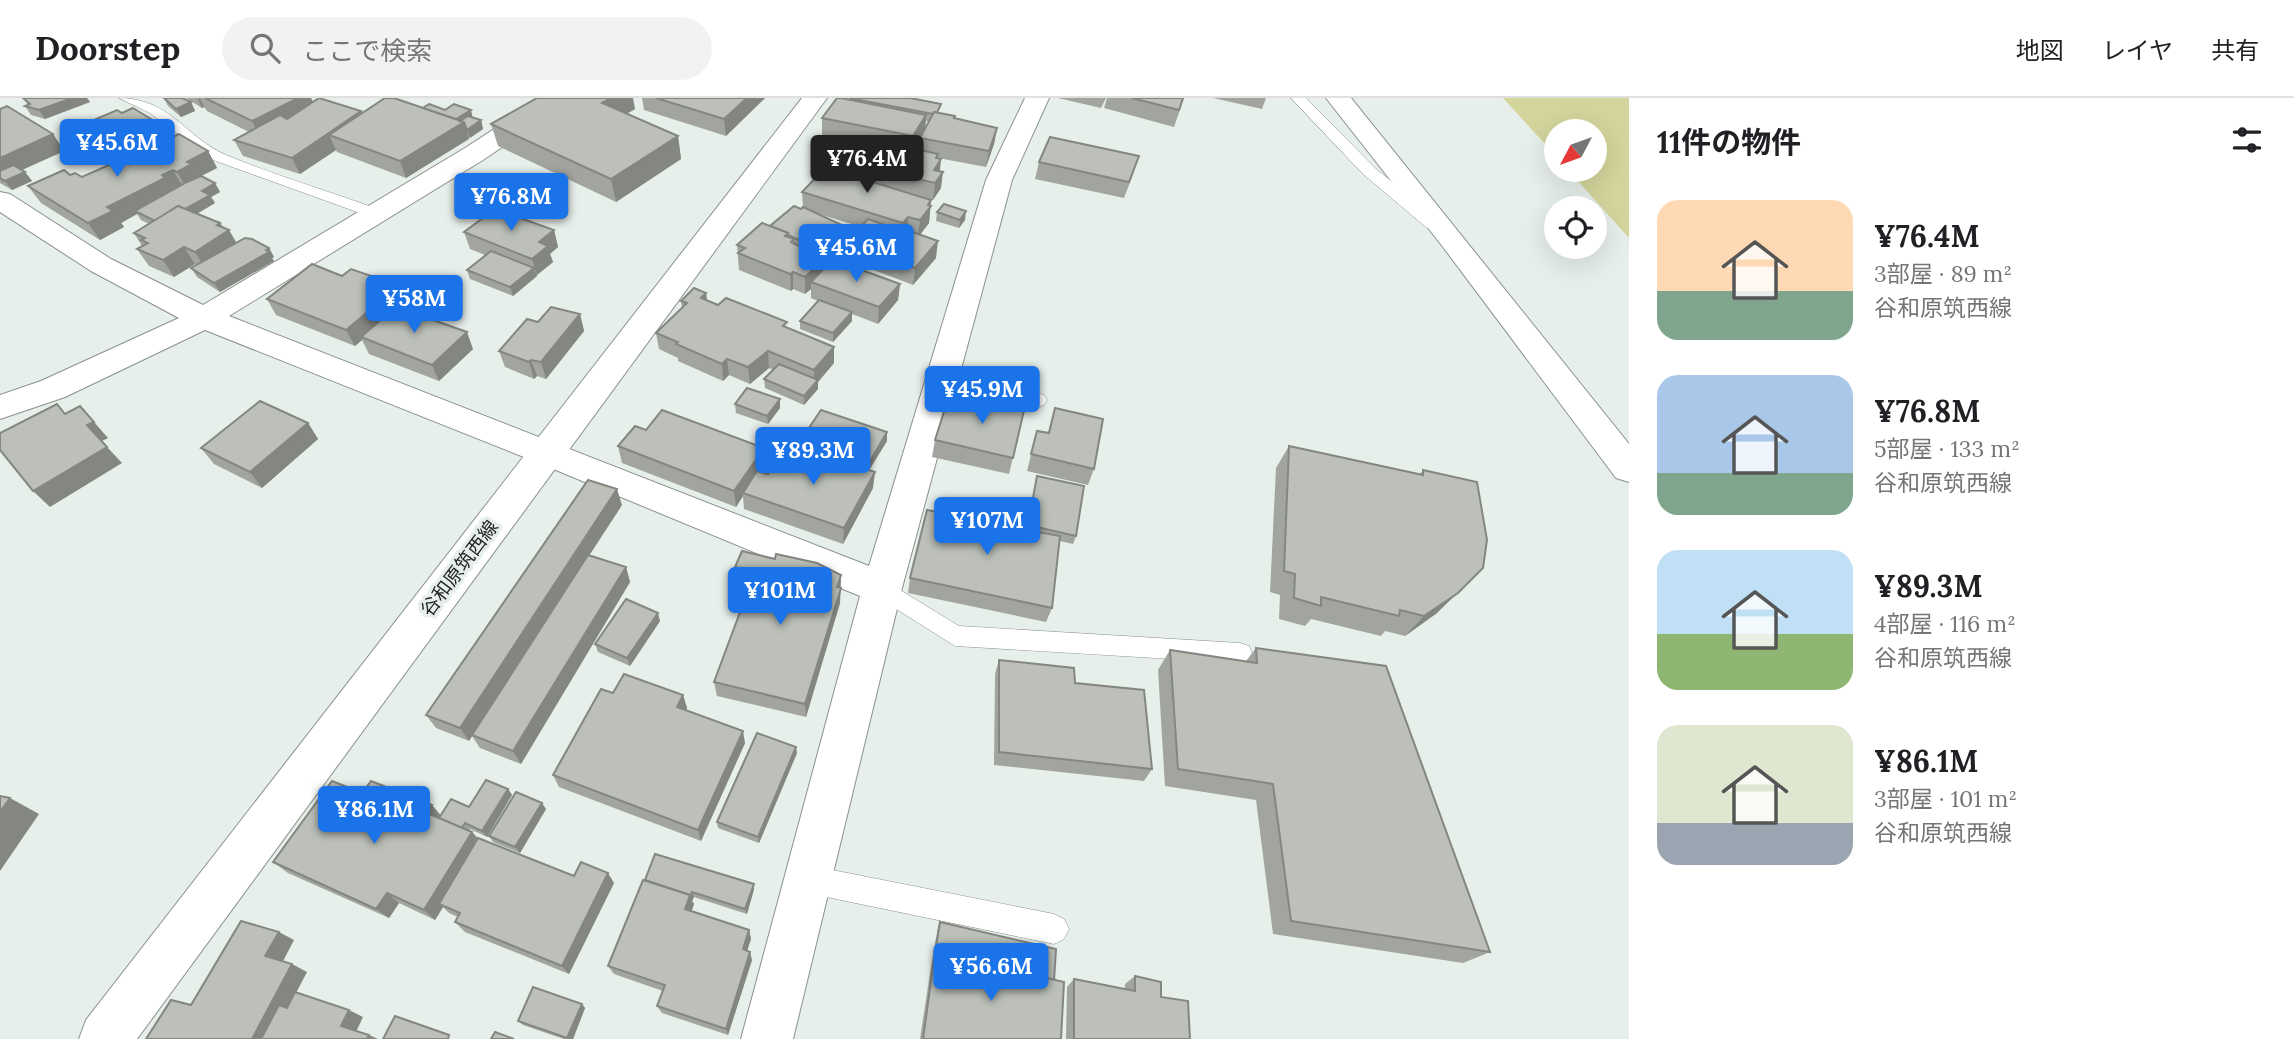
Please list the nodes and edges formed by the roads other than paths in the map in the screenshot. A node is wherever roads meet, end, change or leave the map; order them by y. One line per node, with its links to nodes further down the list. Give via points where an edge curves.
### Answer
1 (126, 98): 8 (lane, via 155,110 218,157)
2 (558, 98): 8 (street)
3 (815, 98): 14 (street, 谷和原筑西線)
4 (1037, 98): 11 (street, via 999,180)
5 (1297, 98): 9 (lane, via 1369,171)
6 (1338, 98): 9 (street)
7 (0, 200): 10 (street, via 101,265)
8 (374, 213): 10 (street)
9 (1453, 241): 15 (street)
10 (204, 318): 13 (street, via 53,389); 14 (street)
11 (941, 384): 12 (lane); 16 (street)
12 (1037, 400)
13 (0, 407)
14 (546, 452): 16 (street); 20 (street, 谷和原筑西線)
15 (1629, 469)
16 (882, 588): 17 (lane, via 956,636); 18 (street)
17 (1240, 653)
18 (807, 879): 19 (lane); 21 (street)
19 (1054, 929)
20 (105, 1039)
21 (767, 1039)

